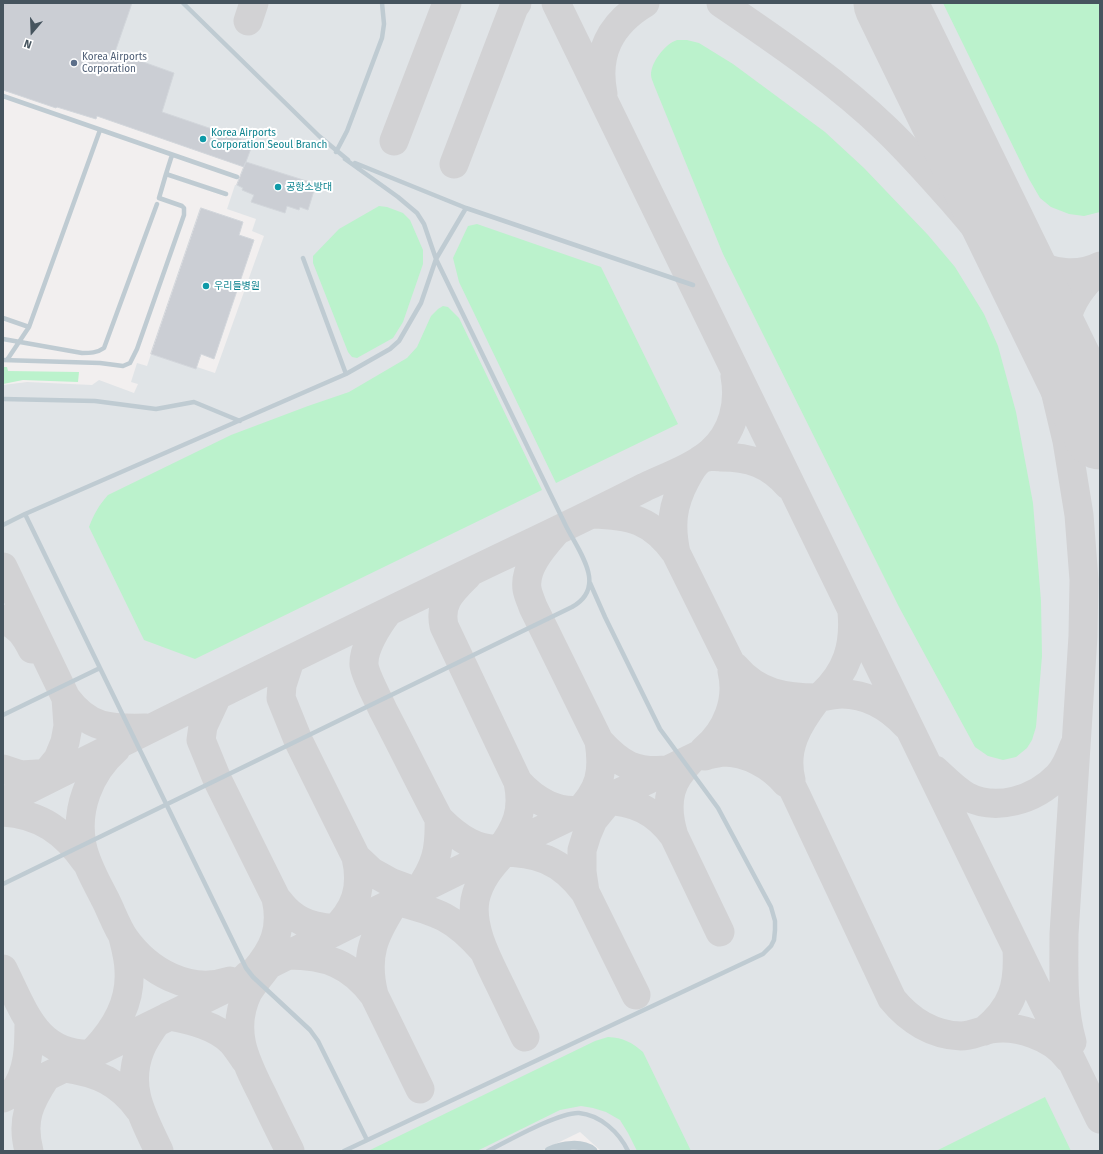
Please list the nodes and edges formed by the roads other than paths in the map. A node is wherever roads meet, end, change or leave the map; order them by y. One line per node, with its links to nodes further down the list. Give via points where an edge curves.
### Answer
1 (182, 3): 5 (lane)
2 (382, 3): 5 (lane, via 382,38 347,131)
3 (3, 96): 4 (lane)
4 (100, 130): 6 (lane); 17 (lane)
5 (336, 152): 7 (lane)
6 (172, 155): 8 (lane); 9 (lane)
7 (345, 159): 12 (lane); 14 (lane, via 417,213 424,224)
8 (166, 174): 10 (lane); 20 (lane, via 158,198 182,206 184,215 130,363 123,366)
9 (237, 177)
10 (226, 194)
11 (157, 204): 19 (lane, via 104,348 92,353 82,353)
12 (466, 208): 14 (lane); 15 (lane)
13 (303, 258): 21 (lane)
14 (436, 259): 21 (lane, via 421,303 399,341 390,349); 26 (lane, via 585,565)
15 (693, 285)
16 (3, 318): 17 (lane)
17 (29, 327): 19 (lane)
18 (3, 339): 19 (lane)
19 (19, 343): 20 (lane)
20 (5, 360)
21 (346, 374): 23 (lane)
22 (3, 399): 23 (lane, via 95,401 156,410 194,402)
23 (240, 421): 24 (lane)
24 (25, 514): 25 (lane); 27 (lane)
25 (3, 525)
26 (590, 582): 29 (lane, via 583,599 572,607); 31 (lane, via 604,617 660,729 718,808 771,907 774,940 763,954)
27 (100, 668): 28 (lane); 29 (lane)
28 (3, 715)
29 (167, 803): 30 (lane); 31 (lane, via 246,968 310,1030 318,1041)
30 (3, 884)
31 (367, 1140): 32 (lane)
32 (344, 1151)
33 (488, 1151): 36 (lane, via 553,1120 579,1113 600,1120 610,1127)
34 (549, 1151): 35 (street, via 573,1146 583,1146)
35 (593, 1151)
36 (628, 1151)

